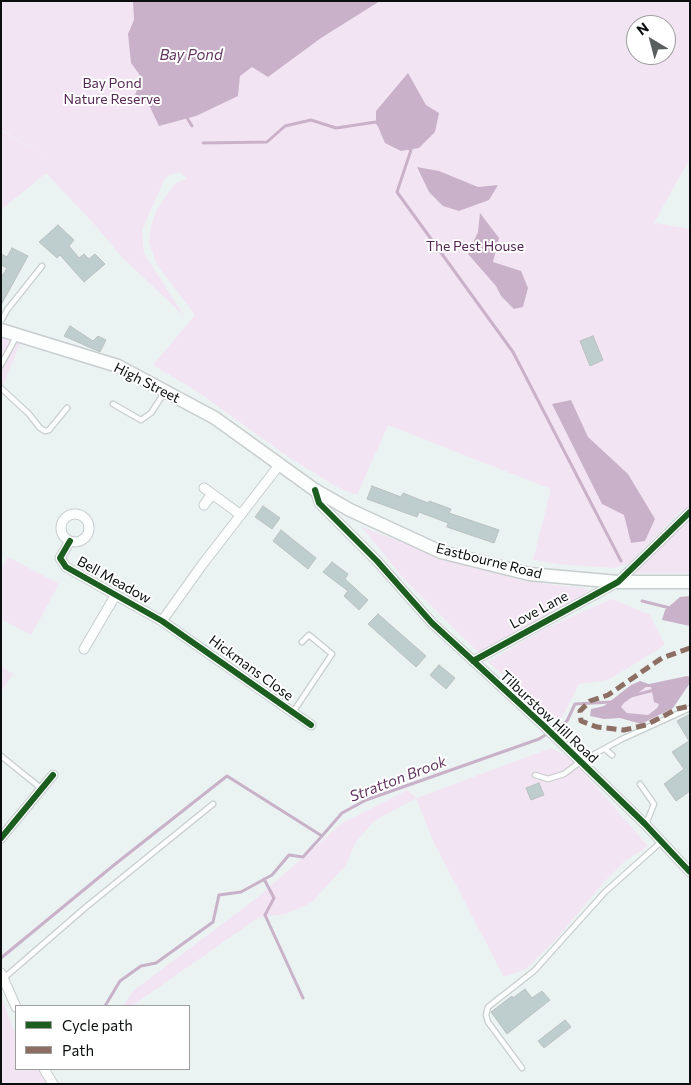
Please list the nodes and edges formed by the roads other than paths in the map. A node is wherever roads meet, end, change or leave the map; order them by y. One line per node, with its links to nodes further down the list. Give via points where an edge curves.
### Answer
1 (42, 266): 2 (lane)
2 (1, 321)
3 (1, 330): 4 (main road, High Street)
4 (16, 337): 5 (lane); 7 (main road, High Street, via 118,366)
5 (1, 366)
6 (1, 388): 9 (lane, via 45,431)
7 (164, 392): 8 (lane, via 151,413 141,420); 10 (main road, High Street, via 215,418)
8 (113, 404)
9 (67, 408)
10 (280, 464): 12 (main road, Eastbourne Road); 16 (street)
11 (204, 488): 13 (street)
12 (315, 490): 18 (main road, Eastbourne Road, via 440,552 529,574); 25 (street, Tilburstow Hill Road, via 319,503 432,623)
13 (212, 494): 14 (street); 16 (street)
14 (204, 505)
15 (690, 512): 18 (street, Love Lane)
16 (241, 515): 21 (street)
17 (70, 541): 20 (street, Bell Meadow, via 60,558 66,567)
18 (618, 582): 19 (main road, Eastbourne Road); 25 (street, Love Lane)
19 (690, 582)
20 (115, 596): 21 (street, Bell Meadow); 24 (street, Bell Meadow)
21 (162, 621): 22 (street, Bell Meadow)
22 (176, 630): 27 (street, Hickmans Close)
23 (302, 642): 27 (lane, via 309,635 332,654)
24 (84, 649)
25 (472, 660): 32 (street, Tilburstow Hill Road)
26 (690, 708): 29 (lane)
27 (292, 714): 28 (street, Hickmans Close)
28 (311, 725)
29 (605, 749): 30 (lane); 32 (lane)
30 (612, 755)
31 (1, 756): 36 (lane)
32 (580, 762): 34 (lane, via 564,774 548,779); 38 (street, Tilburstow Hill Road)
33 (53, 775): 36 (street)
34 (535, 775)
35 (640, 784): 38 (lane, via 654,804)
36 (42, 788): 39 (street)
37 (213, 804): 42 (lane)
38 (645, 824): 40 (street, Tilburstow Hill Road)
39 (1, 838)
40 (661, 842): 41 (street, Tilburstow Hill Road); 44 (lane, via 605,892 534,971 488,1007 488,1022)
41 (690, 872)
42 (3, 976): 43 (street)
43 (15, 1005)
44 (522, 1068)
45 (45, 1070): 46 (street)
46 (53, 1084)

